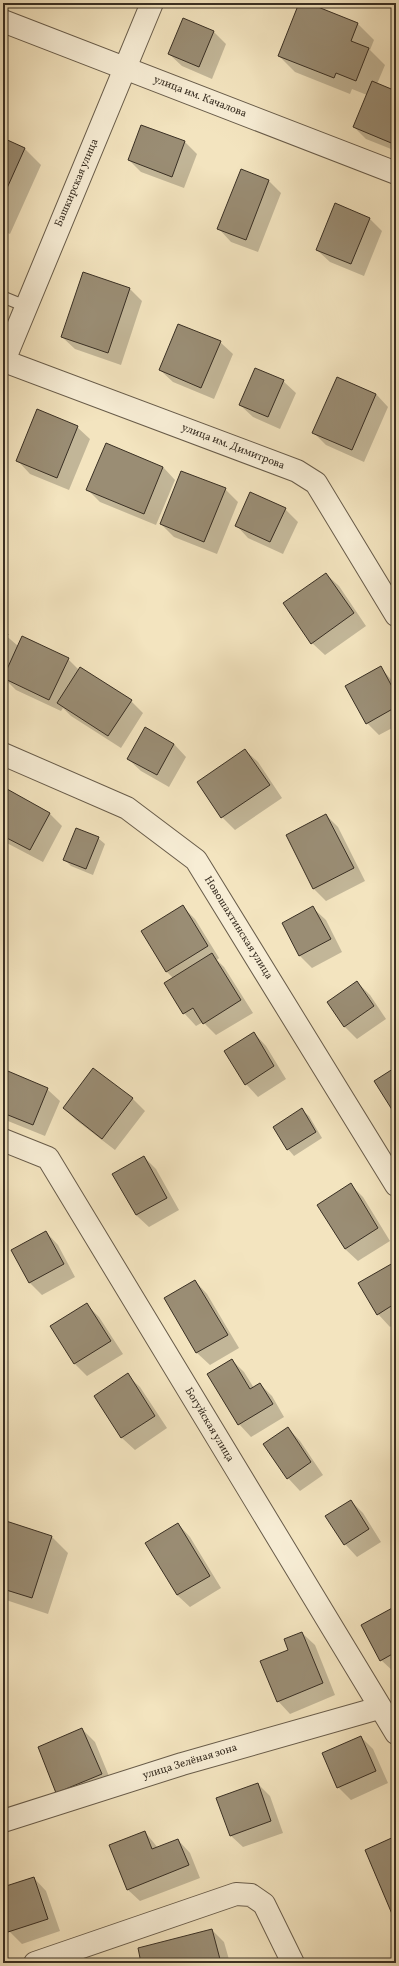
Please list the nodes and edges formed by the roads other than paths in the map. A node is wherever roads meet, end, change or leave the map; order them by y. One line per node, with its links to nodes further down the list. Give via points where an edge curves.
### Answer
1 (152, 3): 3 (street, Башкирская улица)
2 (3, 21): 3 (street, улица им. Качалова)
3 (125, 68): 4 (street, улица им. Качалова); 6 (street, Башкирская улица)
4 (396, 173)
5 (3, 297): 6 (lane)
6 (25, 306): 7 (street, Башкирская улица)
7 (3, 362): 8 (street, улица им. Димитрова, via 297,471 316,483)
8 (396, 615)
9 (3, 754): 11 (street, Новошахтинская улица, via 128,808 196,860)
10 (3, 1140): 12 (street, Богуйская улица, via 48,1158)
11 (396, 1185)
12 (379, 1708): 13 (street, Богуйская улица); 14 (street, улица Зелёная зона, via 182,1764)
13 (396, 1733)
14 (3, 1821)
15 (35, 1963): 16 (street, via 236,1894 251,1895 264,1904)
16 (293, 1963)

